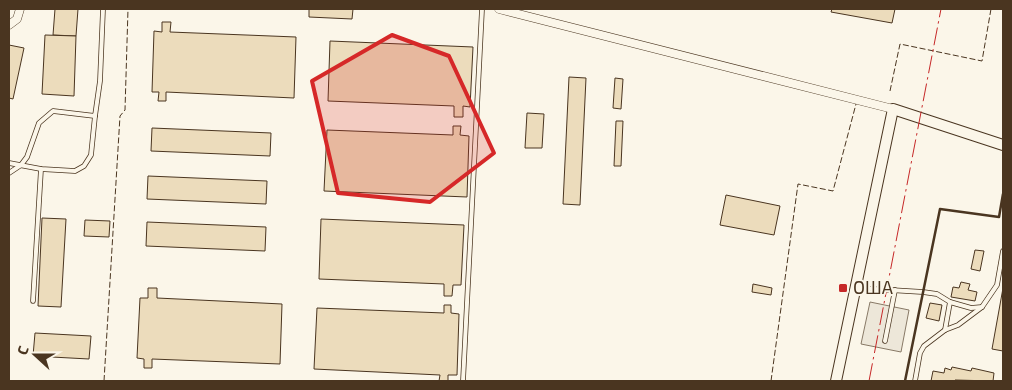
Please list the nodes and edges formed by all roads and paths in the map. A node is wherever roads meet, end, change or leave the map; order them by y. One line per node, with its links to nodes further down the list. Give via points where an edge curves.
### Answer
1 (20, 9): 5 (street, via 17,19)
2 (103, 9): 7 (lane)
3 (482, 9): 21 (lane)
4 (499, 9): 6 (street)
5 (9, 25)
6 (893, 109): 8 (street); 14 (street)
7 (95, 116): 10 (lane, via 53,111 38,123); 11 (lane, via 91,156 84,166 75,171)
8 (1003, 145)
9 (9, 164): 10 (lane)
10 (22, 165): 11 (lane); 12 (lane)
11 (41, 168): 16 (lane)
12 (9, 173)
13 (1003, 251): 18 (lane, via 997,285)
14 (857, 288): 15 (lane); 22 (street)
15 (895, 290): 17 (lane, via 937,294); 20 (lane)
16 (33, 301)
17 (950, 302): 18 (lane, via 971,308); 19 (lane)
18 (982, 307): 19 (lane, via 958,325)
19 (945, 330): 23 (lane, via 924,346)
20 (885, 341)
21 (463, 381)
22 (836, 381)
23 (915, 381)

